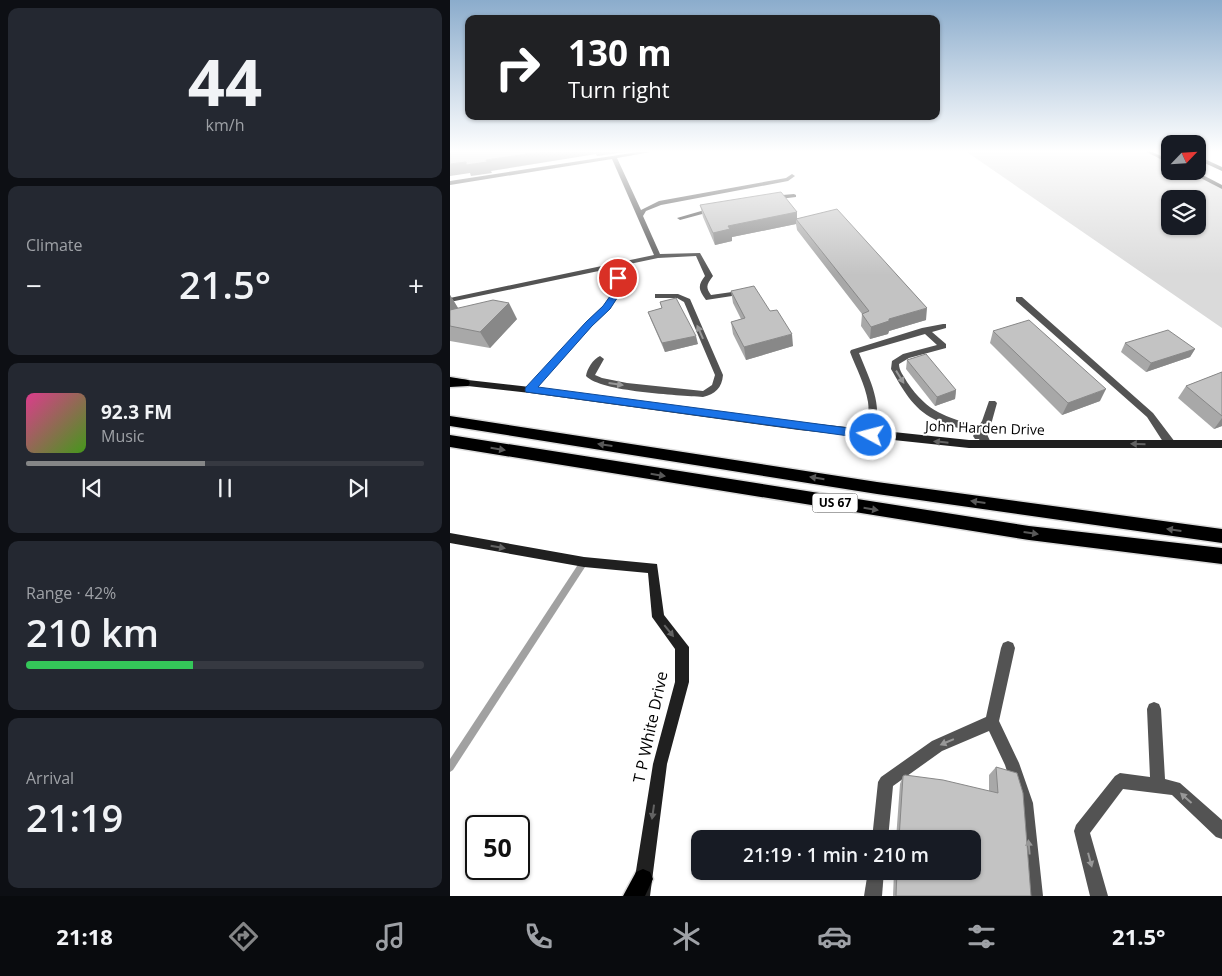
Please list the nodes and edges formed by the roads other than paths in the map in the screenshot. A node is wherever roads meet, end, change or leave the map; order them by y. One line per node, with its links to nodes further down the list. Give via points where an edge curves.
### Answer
1 (629, 192): 6 (lane)
2 (719, 192): 6 (lane, via 659,203 644,210)
3 (794, 196): 4 (lane)
4 (762, 200)
5 (719, 208): 7 (lane)
6 (640, 216): 8 (lane)
7 (680, 218)
8 (658, 256): 9 (lane); 10 (lane, via 698,254 709,276 703,283 703,290 709,298)
9 (616, 266): 13 (lane); 18 (lane, via 619,289 607,308)
10 (732, 294)
11 (658, 296): 16 (lane, one-way to 11, via 591,370 590,376 596,380 703,394 715,389 719,375 687,301 678,296)
12 (1019, 299): 26 (lane, via 1150,415)
13 (450, 300)
14 (943, 326): 15 (lane)
15 (926, 330): 21 (lane, one-way to 21, via 943,346 901,358 895,363 895,369 922,408 946,421); 22 (lane, via 854,352 870,387 875,416)
16 (600, 359)
17 (454, 382): 18 (main road, John Harden Drive)
18 (530, 390): 22 (main road, John Harden Drive)
19 (992, 402): 21 (lane)
20 (450, 421): 28 (highway, US 67, one-way to 20, via 877,488)
21 (981, 432): 24 (lane, via 974,444); 25 (lane)
22 (871, 435): 24 (main road, John Harden Drive, one-way to 22)
23 (450, 441): 30 (highway, US 67, one-way to 30, via 1029,533)
24 (969, 444): 25 (main road, John Harden Drive)
25 (986, 444): 26 (main road, John Harden Drive, one-way to 25)
26 (1171, 444): 27 (main road, John Harden Drive)
27 (1222, 444)
28 (1222, 536)
29 (450, 538): 38 (main road, T P White Drive, one-way to 38, via 584,562 653,568 658,617 682,647 682,682 660,764)
30 (1222, 556)
31 (1008, 648): 33 (lane)
32 (1154, 709): 34 (lane)
33 (992, 722): 35 (lane, one-way to 35, via 938,746 886,782); 40 (lane, one-way to 33, via 1025,803 1012,763)
34 (1158, 786): 36 (lane, one-way to 34, via 1175,788); 41 (lane, one-way to 41, via 1120,781 1082,831)
35 (881, 830)
36 (1222, 831)
37 (875, 880): 39 (lane)
38 (639, 890)
39 (873, 896)
40 (1034, 896)
41 (1099, 896)

